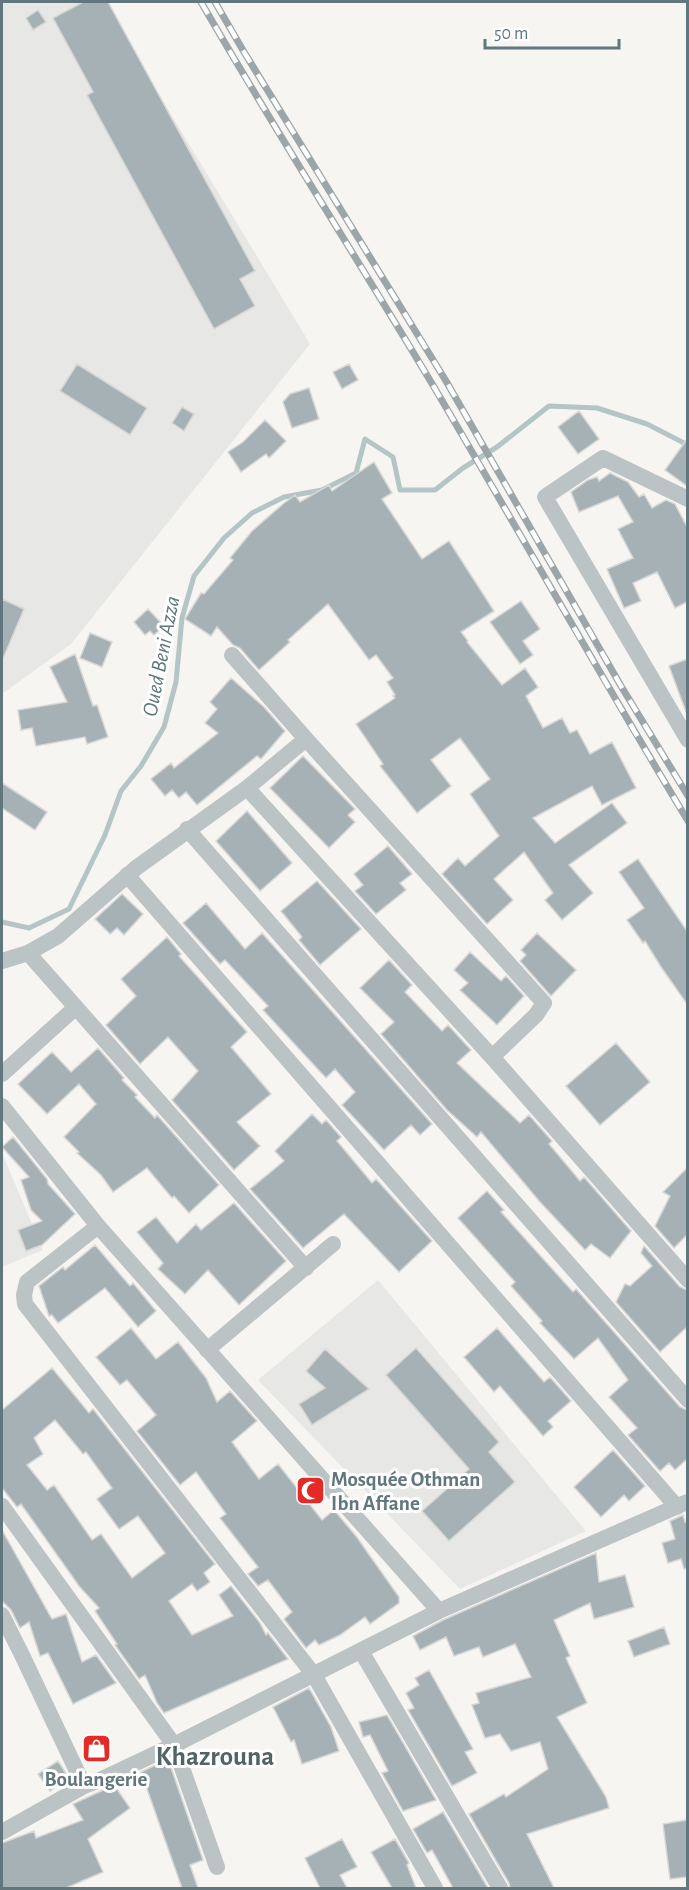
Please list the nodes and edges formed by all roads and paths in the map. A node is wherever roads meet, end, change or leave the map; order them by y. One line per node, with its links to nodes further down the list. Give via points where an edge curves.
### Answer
1 (687, 499): 4 (street, via 603,458 545,497)
2 (232, 655): 3 (street)
3 (306, 739): 5 (street); 11 (street, via 544,1003)
4 (687, 740)
5 (247, 788): 6 (street); 11 (street)
6 (187, 829): 7 (street); 19 (street)
7 (127, 875): 8 (street, via 58,936); 20 (street)
8 (28, 953): 9 (street); 10 (street)
9 (2, 961)
10 (75, 1008): 12 (street); 16 (street)
11 (492, 1058): 17 (street)
12 (2, 1074)
13 (2, 1106): 14 (street)
14 (98, 1226): 18 (street); 25 (street, via 27,1282 26,1304)
15 (333, 1244): 16 (street)
16 (306, 1268): 18 (street)
17 (687, 1280)
18 (207, 1350): 22 (street)
19 (687, 1400)
20 (682, 1504): 22 (street)
21 (2, 1506): 26 (street)
22 (439, 1611): 24 (street)
23 (2, 1616): 27 (street)
24 (361, 1651): 25 (street); 31 (street)
25 (314, 1676): 26 (street); 30 (street)
26 (174, 1745): 27 (street); 29 (street)
27 (84, 1785): 28 (street)
28 (2, 1832)
29 (217, 1867)
30 (435, 1888)
31 (500, 1888)

